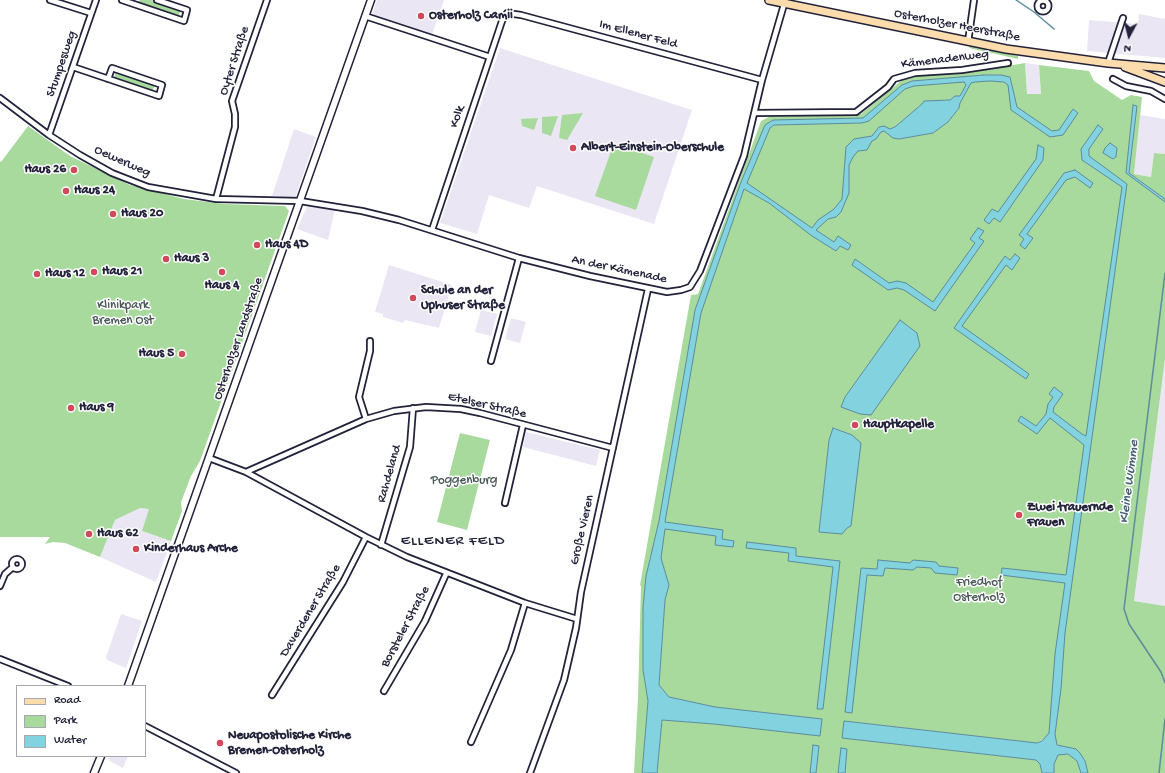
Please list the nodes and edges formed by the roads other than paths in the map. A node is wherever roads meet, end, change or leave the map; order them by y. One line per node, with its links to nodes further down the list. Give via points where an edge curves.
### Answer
1 (50, 0): 11 (street)
2 (96, 0): 11 (street, Stumpesweg)
3 (122, 0): 9 (street)
4 (157, 0): 9 (street, via 187,10 184,21)
5 (267, 0): 30 (street, Oyter Straße, via 232,101 235,127)
6 (371, 0): 13 (main road, Osterholzer Landstraße)
7 (769, 0): 10 (main road, Osterholzer Heerstraße)
8 (974, 0): 15 (street)
9 (133, 2)
10 (785, 2): 15 (main road, Osterholzer Heerstraße); 24 (street, An der Kämenade)
11 (91, 13): 20 (street, Stumpesweg)
12 (507, 13): 16 (street, Kolk); 24 (street, Im Ellener Feld, via 519,14)
13 (365, 16): 16 (street); 31 (main road, Osterholzer Landstraße)
14 (1123, 18): 18 (street)
15 (968, 42): 18 (main road, Osterholzer Heerstraße)
16 (490, 57): 32 (street, Kolk)
17 (1008, 63): 28 (street, Kämenadenweg, via 962,70 915,73 894,78 888,87 856,112)
18 (1108, 63): 19 (main road, Osterholzer Heerstraße)
19 (1117, 64): 21 (main road, Osterholzer Heerstraße); 25 (main road, Osterholzer Heerstraße)
20 (73, 67): 22 (street); 29 (street, Stumpesweg)
21 (1165, 69): 25 (main road)
22 (108, 79): 22 (street, via 159,96 162,85 112,68)
23 (1113, 79): 27 (street, via 1126,86 1151,91)
24 (762, 80): 28 (street, An der Kämenade)
25 (1163, 81)
26 (0, 98): 29 (street, Oewerweg)
27 (1165, 99)
28 (755, 113): 34 (street, An der Kämenade, via 744,156 700,271 686,289 667,292)
29 (49, 135): 30 (street, Oewerweg, via 80,155 136,183 180,194)
30 (216, 199): 31 (street, Oewerweg)
31 (300, 201): 32 (street, An der Kämenade, via 362,211); 41 (main road, Osterholzer Landstraße)
32 (432, 230): 33 (street, An der Kämenade)
33 (519, 258): 34 (street, An der Kämenade); 36 (street)
34 (648, 289): 40 (street, Große Vieren)
35 (370, 341): 38 (street, via 359,397)
36 (491, 361)
37 (413, 408): 38 (street, Etelser Straße); 39 (street, Etelser Straße, via 461,409); 45 (street, Rahdeland, via 410,447)
38 (366, 419): 42 (street, Etelser Straße)
39 (523, 425): 40 (street, Etelser Straße); 43 (street)
40 (614, 448): 50 (street, Große Vieren)
41 (209, 458): 42 (street); 53 (main road, Osterholzer Landstraße)
42 (246, 472): 44 (street)
43 (505, 503)
44 (366, 537): 45 (street); 55 (street, Daverdener Straße, via 342,582)
45 (381, 545): 47 (street)
46 (13, 567): 48 (street, via 5,574)
47 (446, 574): 49 (street); 54 (street, Borsteler Straße, via 425,620)
48 (0, 586)
49 (525, 603): 50 (street); 57 (street, via 511,650)
50 (577, 619): 61 (street, Große Vieren, via 564,680)
51 (0, 659): 52 (street)
52 (65, 685)
53 (128, 685)
54 (384, 691)
55 (272, 695)
56 (146, 727): 60 (street)
57 (471, 742)
58 (101, 757): 59 (main road)
59 (94, 773)
60 (236, 773)
61 (530, 773)

